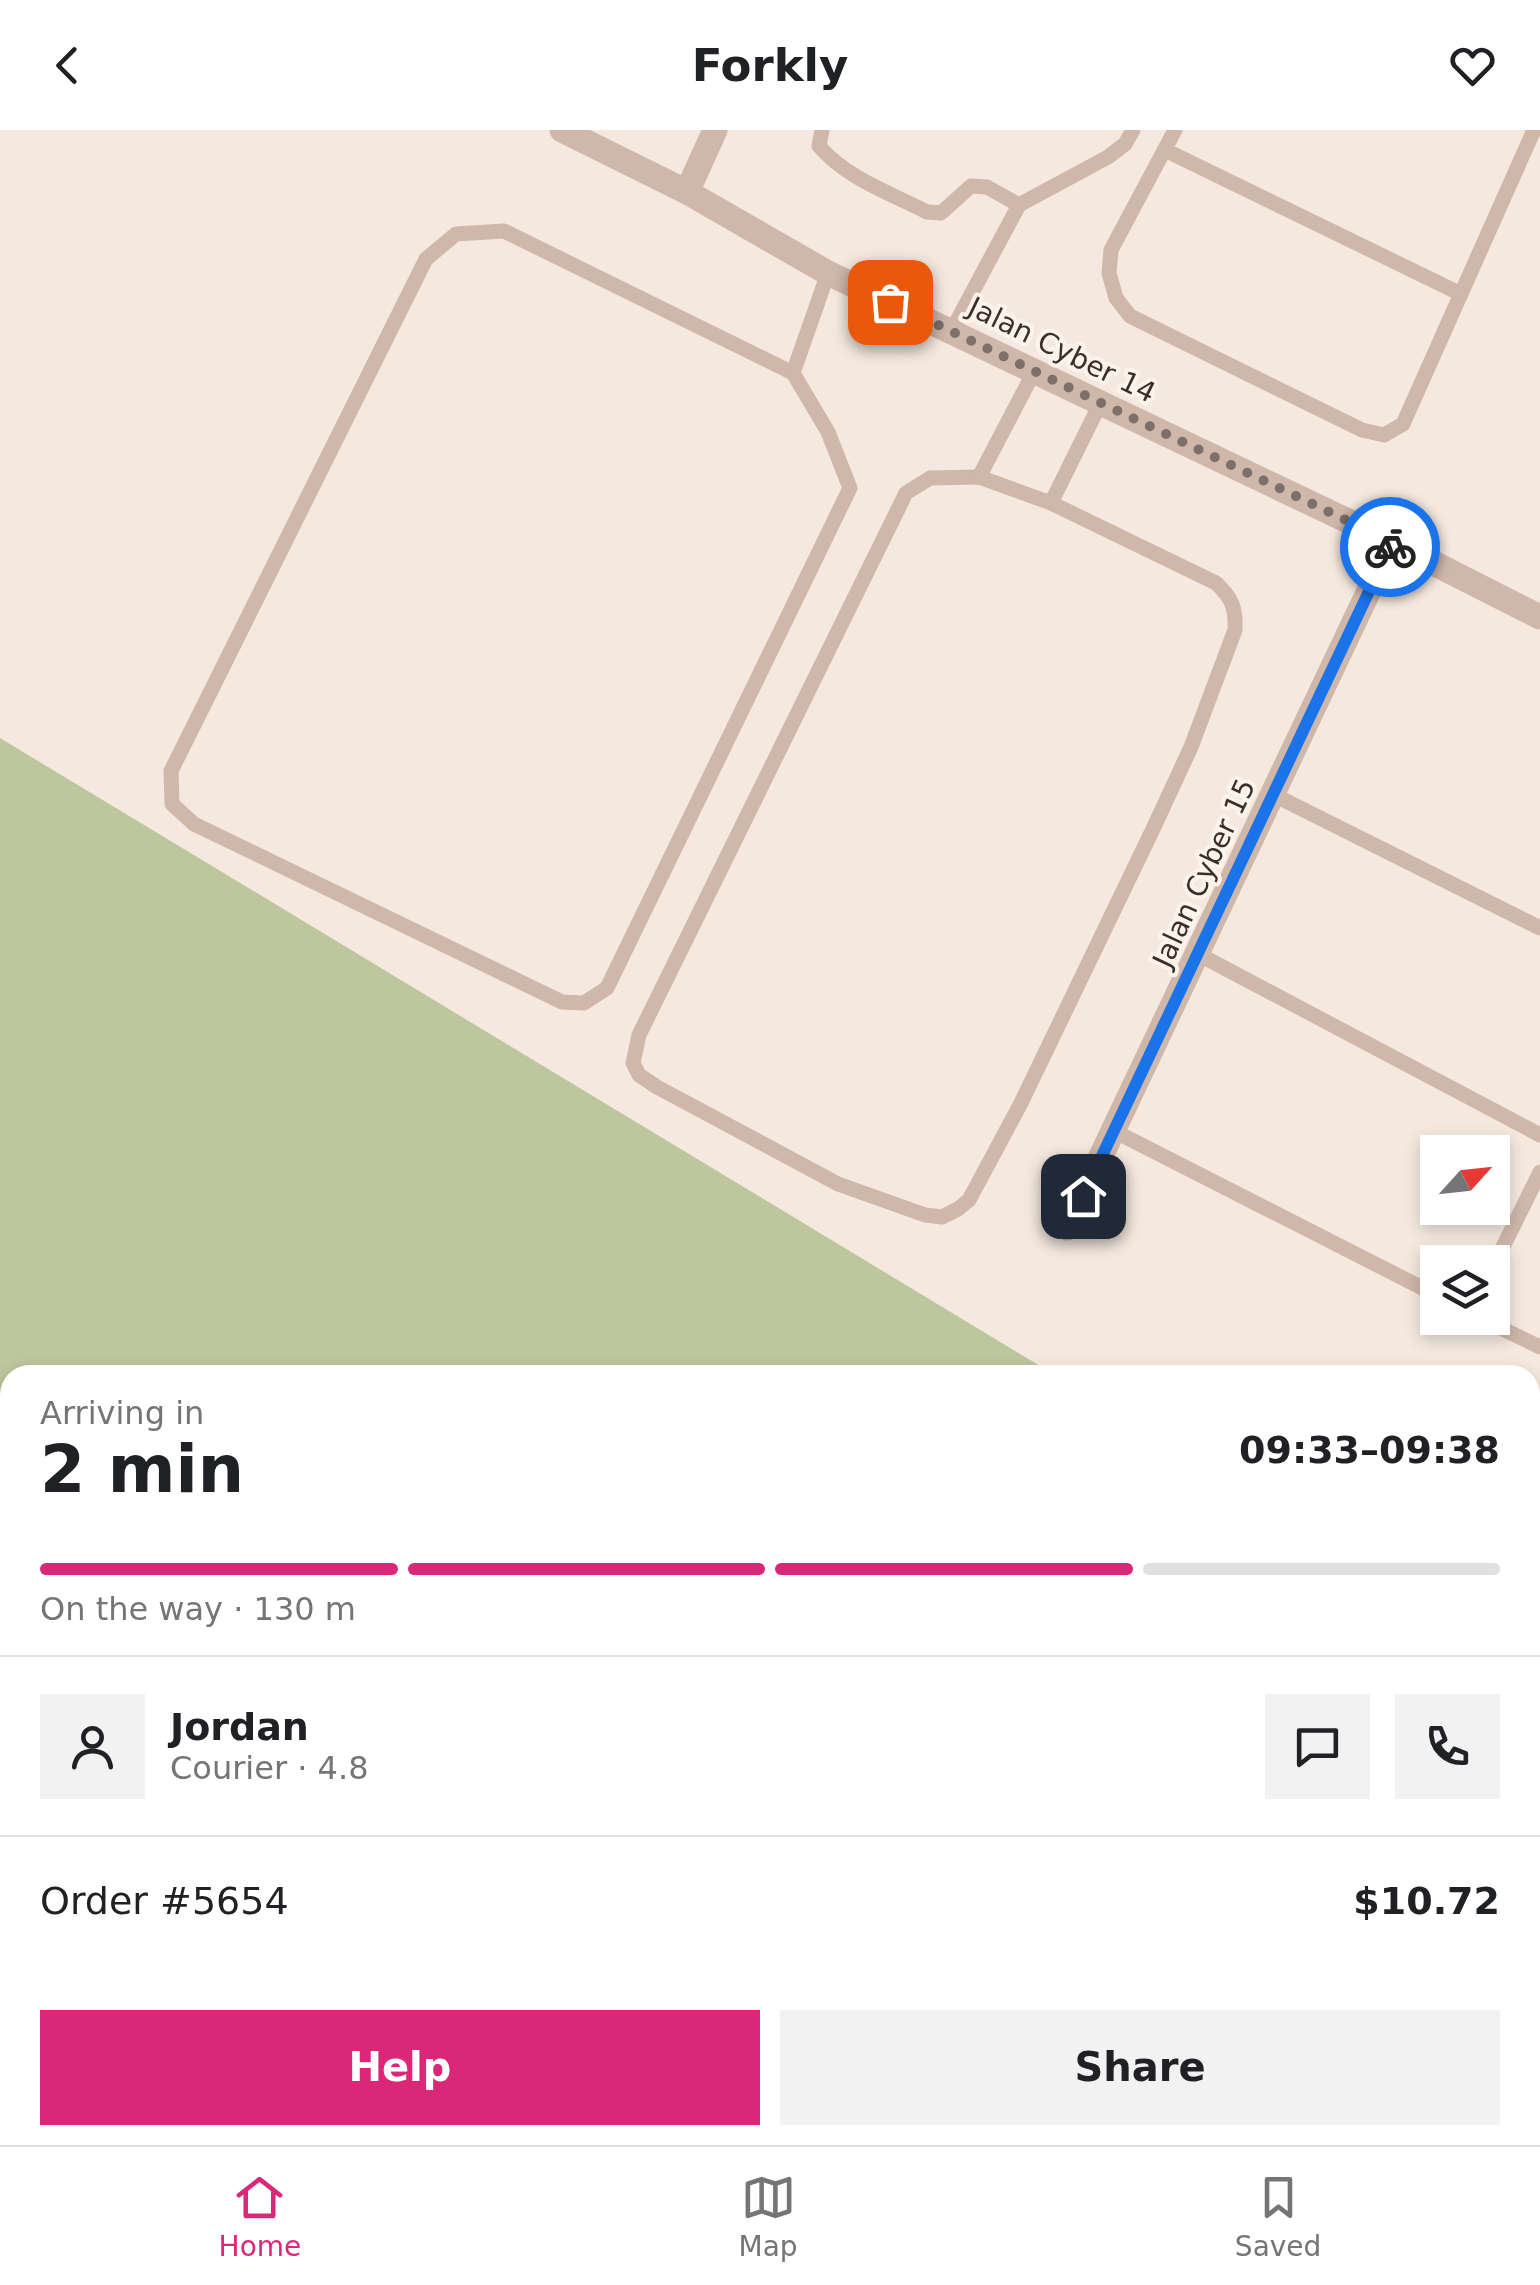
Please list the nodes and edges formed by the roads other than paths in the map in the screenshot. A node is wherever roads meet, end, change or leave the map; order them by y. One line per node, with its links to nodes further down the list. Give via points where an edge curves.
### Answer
1 (562, 130): 8 (street, Jalan Cyber 14)
2 (715, 130): 8 (street)
3 (822, 130): 9 (lane, via 820,146 847,172 927,212 941,212 972,186)
4 (1133, 130): 9 (lane, via 1108,157)
5 (1175, 130): 7 (lane)
6 (1534, 130): 11 (lane)
7 (1165, 150): 11 (lane); 11 (lane, via 1111,250 1116,298 1130,316 1362,430 1384,435 1403,424)
8 (687, 192): 10 (street, Jalan Cyber 14)
9 (1019, 205): 12 (lane)
10 (828, 273): 12 (street, Jalan Cyber 14); 14 (lane)
11 (1462, 294)
12 (952, 330): 13 (street, Jalan Cyber 14)
13 (1035, 370): 15 (street, Jalan Cyber 14); 16 (lane)
14 (793, 373): 14 (lane, via 828,432 850,488 607,988 584,1003 562,1002 194,824 172,804 171,771 417,276 456,234 504,231)
15 (1101, 402): 17 (lane); 18 (street, Jalan Cyber 14)
16 (979, 476): 17 (lane); 17 (lane, via 930,478 906,493 648,1018 632,1063 657,1087 838,1184 925,1215 942,1217 969,1200 1021,1103 1190,747 1236,630 1236,610 1216,584)
17 (1051, 503)
18 (1392, 542): 19 (street, Jalan Cyber 14); 20 (street, Jalan Cyber 15)
19 (1540, 617)
20 (1274, 794): 21 (lane); 22 (street, Jalan Cyber 15)
21 (1540, 928)
22 (1198, 954): 23 (street, Jalan Cyber 15); 24 (lane)
23 (1114, 1130): 26 (street, Jalan Cyber 15); 28 (lane)
24 (1540, 1135)
25 (1540, 1172): 27 (lane)
26 (1067, 1228)
27 (1504, 1245)
28 (1420, 1287)
29 (1510, 1332): 30 (lane)
30 (1540, 1347)

